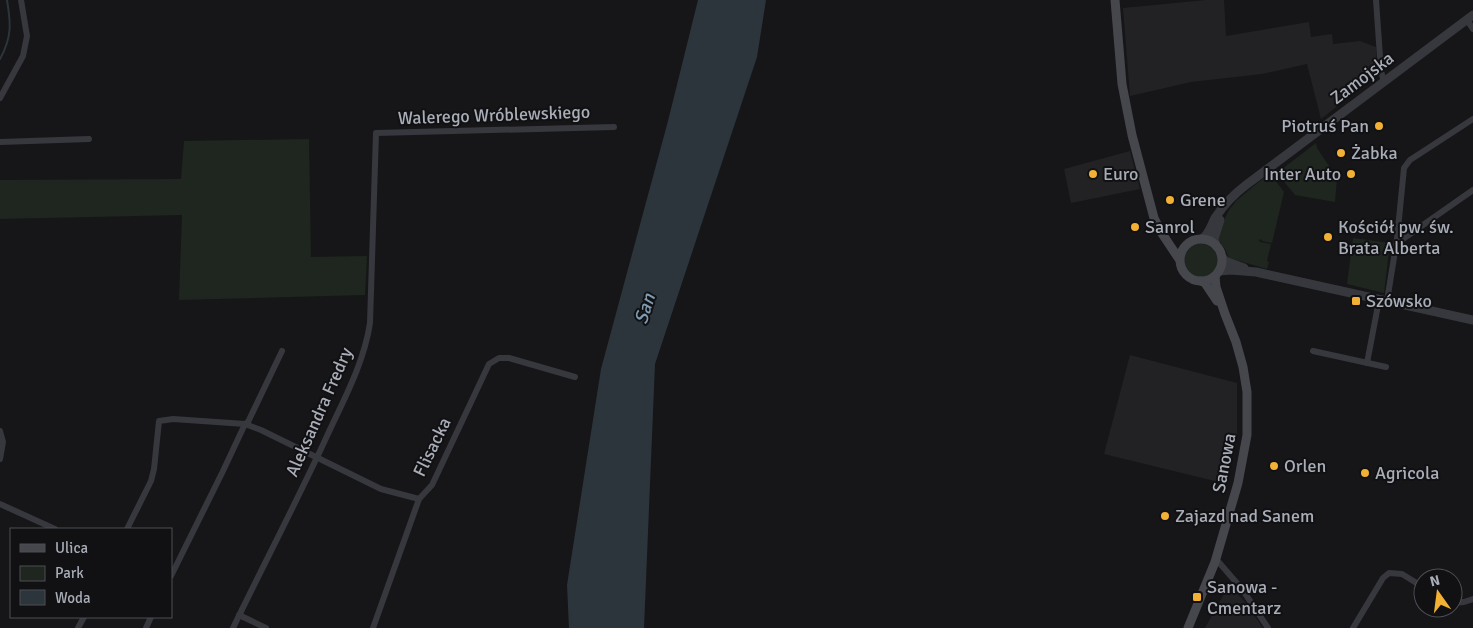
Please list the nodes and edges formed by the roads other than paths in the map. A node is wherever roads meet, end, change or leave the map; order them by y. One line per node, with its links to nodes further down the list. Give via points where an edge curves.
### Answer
1 (21, 0): 7 (street, via 27,36 23,56)
2 (1115, 0): 15 (main road, via 1126,109 1153,214)
3 (1376, 0): 6 (street)
4 (1470, 18): 5 (street); 6 (street, Zamojska)
5 (1473, 28)
6 (1384, 82): 14 (street, Zamojska, via 1246,185)
7 (0, 98)
8 (1473, 119): 17 (street, via 1410,160 1404,168)
9 (614, 127): 10 (street, Walerego Wróblewskiego)
10 (376, 133): 36 (street, Aleksandra Fredry, via 370,323 359,366)
11 (89, 139): 12 (street)
12 (0, 142)
13 (1473, 190): 17 (street, via 1403,239)
14 (1225, 206): 16 (street, Zamojska); 19 (street, Zamojska, via 1215,233)
15 (1164, 236): 18 (main road, via 1176,243); 21 (main road)
16 (1202, 239): 18 (main road); 19 (main road)
17 (1397, 239): 25 (street)
18 (1188, 243): 21 (main road)
19 (1216, 246): 20 (main road)
20 (1222, 257): 22 (street); 23 (main road)
21 (1179, 259): 24 (main road, via 1183,272 1193,280)
22 (1256, 272): 23 (street, via 1230,270); 25 (street)
23 (1217, 274): 24 (main road); 26 (main road, via 1216,286)
24 (1201, 281): 26 (main road)
25 (1383, 300): 27 (street); 30 (street)
26 (1225, 314): 41 (main road, Sanowa, via 1240,356 1247,392 1247,434 1238,483)
27 (1473, 320)
28 (1313, 350): 30 (street)
29 (282, 351): 33 (street)
30 (1367, 363): 31 (street)
31 (1386, 367)
32 (575, 378): 37 (street, Flisacka, via 509,358 499,358 489,364 432,485)
33 (245, 424): 36 (street); 40 (street, via 160,420 152,481); 42 (street)
34 (0, 431): 35 (street)
35 (0, 458)
36 (317, 458): 37 (street, via 381,489); 44 (street, Aleksandra Fredry)
37 (419, 499): 47 (street, Flisacka)
38 (0, 504): 39 (street)
39 (53, 528)
40 (128, 528)
41 (1216, 559): 48 (main road, Sanowa); 49 (street)
42 (172, 574)
43 (1413, 581): 50 (street, via 1402,574 1390,573 1383,578)
44 (239, 615): 45 (street, Aleksandra Fredry); 46 (street)
45 (233, 628)
46 (266, 628)
47 (373, 628)
48 (1188, 628)
49 (1268, 628)
50 (1353, 628)

